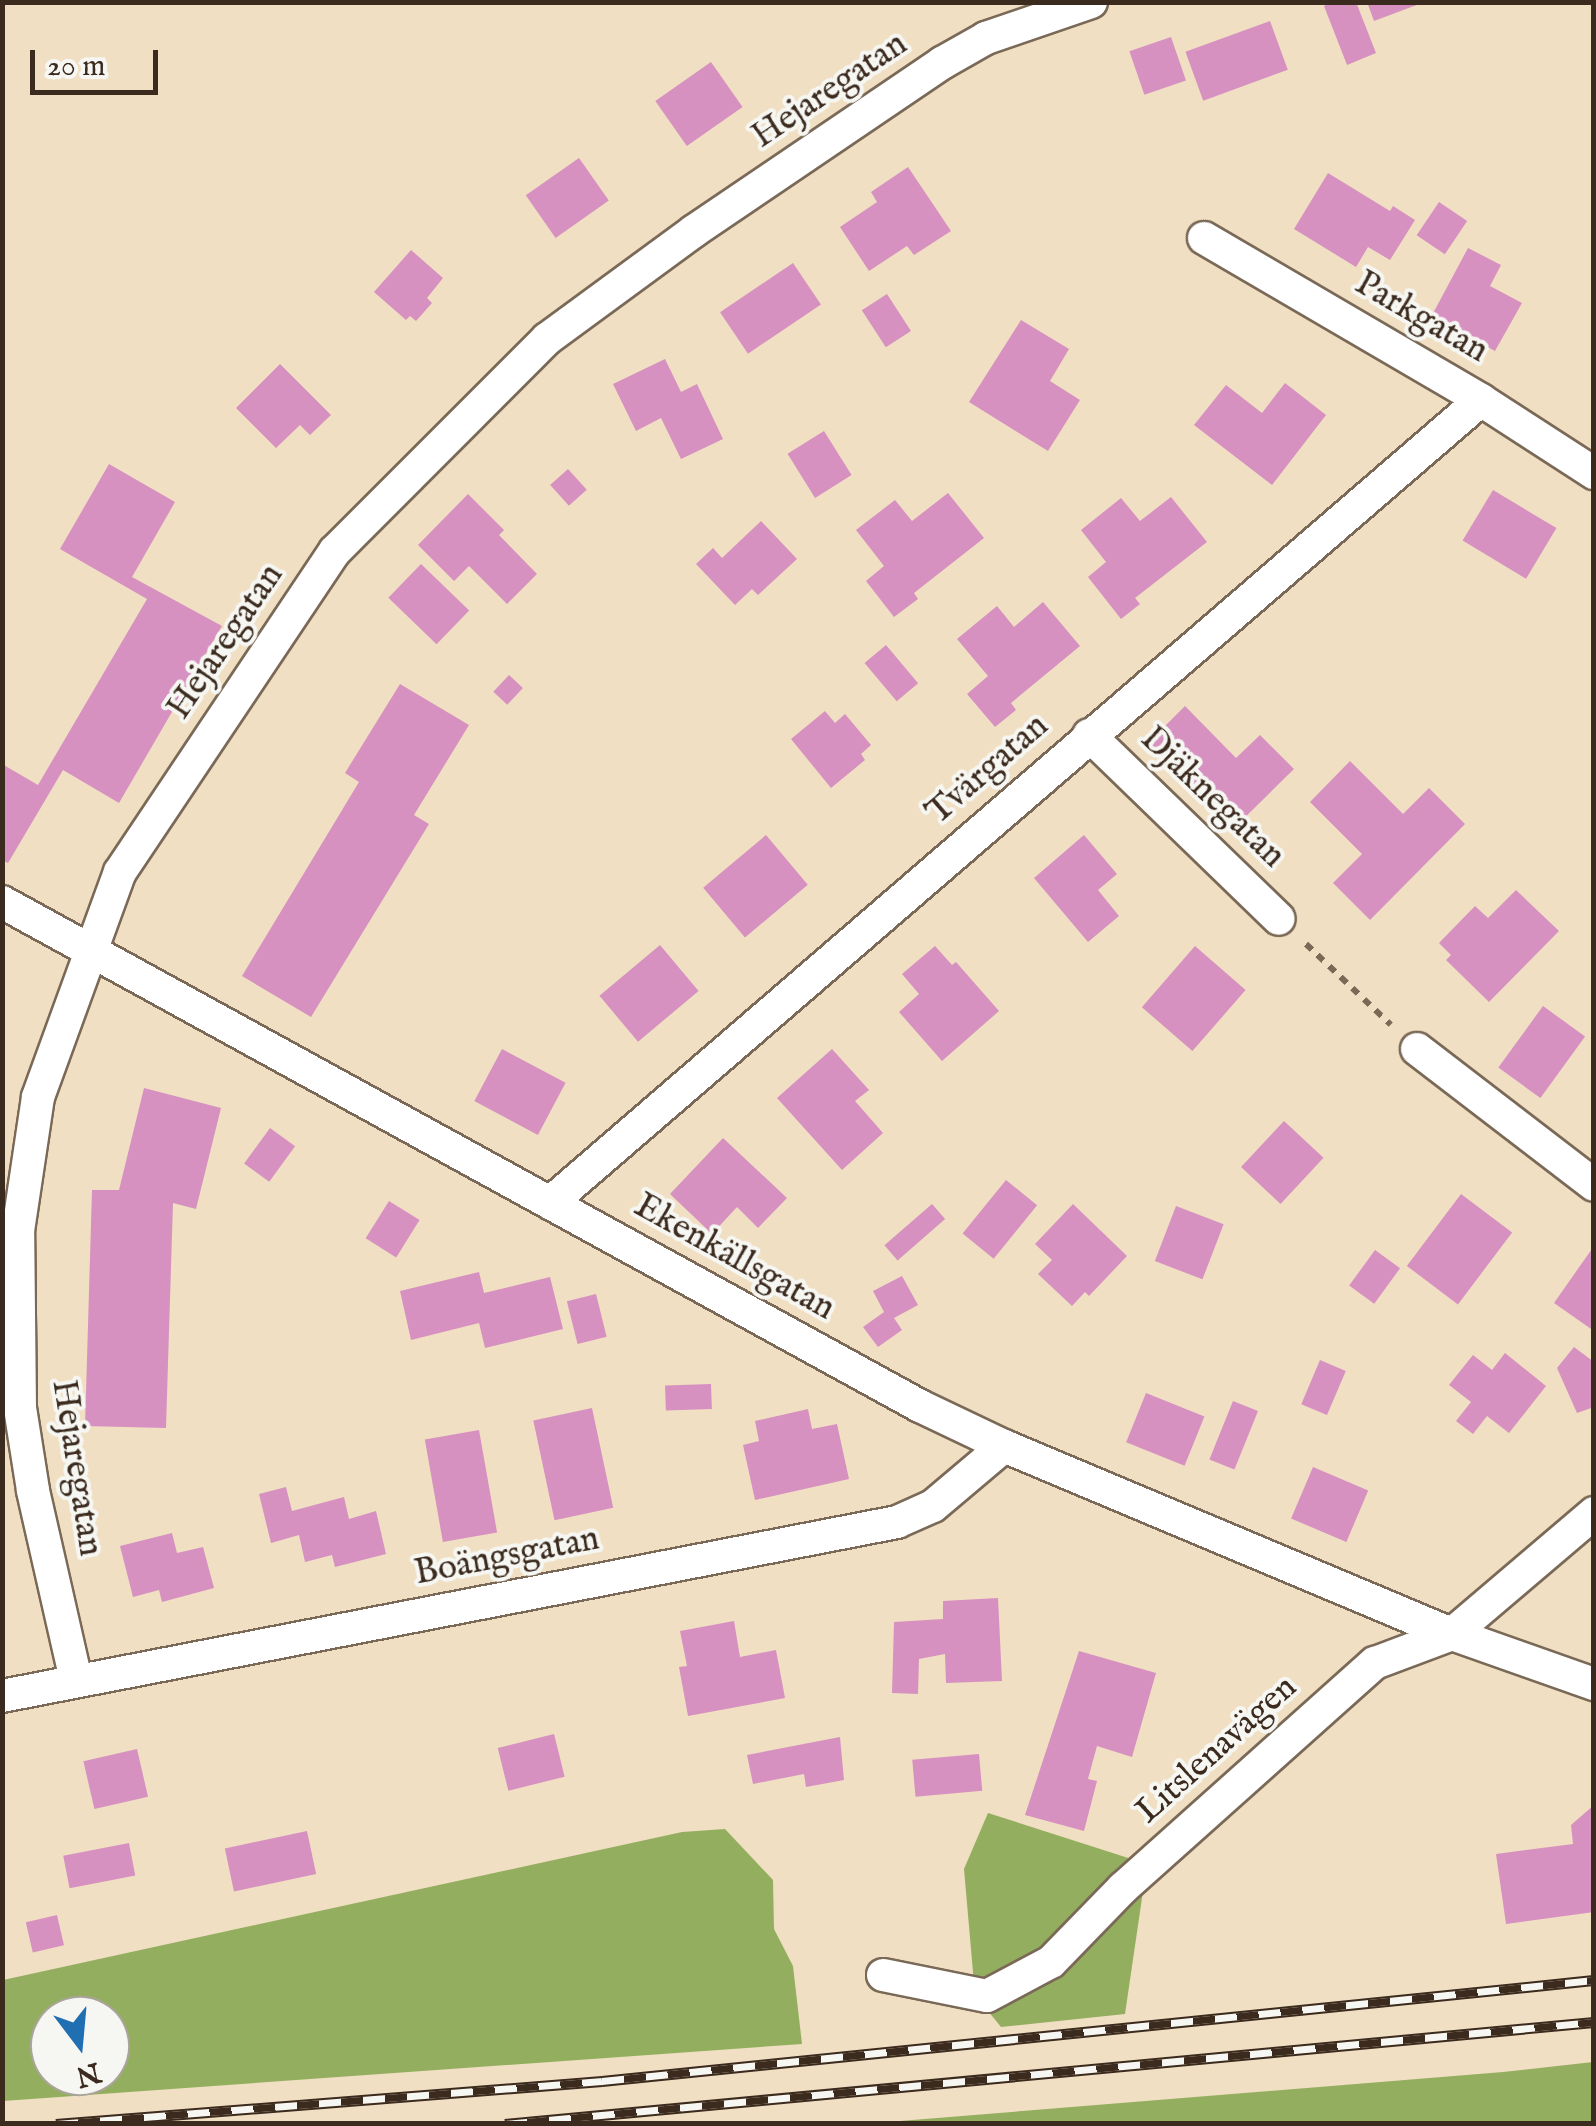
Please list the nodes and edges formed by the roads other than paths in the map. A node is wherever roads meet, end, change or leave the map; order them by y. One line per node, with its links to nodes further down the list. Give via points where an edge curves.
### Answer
1 (1091, 2): 8 (street, Hejaregatan, via 986,38 942,63 547,339 335,551 120,872)
2 (1204, 238): 3 (street, Parkgatan)
3 (1481, 400): 4 (street, Parkgatan); 5 (street, Tvärgatan)
4 (1594, 473)
5 (1089, 735): 7 (street, Djäknegatan); 11 (street, Tvärgatan)
6 (2, 902): 8 (street, Ekenkällsgatan)
7 (1279, 919)
8 (92, 951): 11 (street, Ekenkällsgatan); 15 (street, Hejaregatan, via 38,1097 18,1231 20,1408)
9 (1417, 1049): 10 (street)
10 (1594, 1185)
11 (550, 1204): 12 (street, Ekenkällsgatan)
12 (1004, 1446): 14 (street, Ekenkällsgatan); 15 (street, Boängsgatan, via 934,1506 898,1522)
13 (1594, 1512): 14 (street, Litslenavägen)
14 (1452, 1634): 16 (street, Ekenkällsgatan); 18 (street, Litslenavägen, via 1375,1663 1123,1888 1051,1962 987,1996)
15 (76, 1680): 17 (street, Boängsgatan)
16 (1594, 1684)
17 (2, 1696)
18 (883, 1976)

